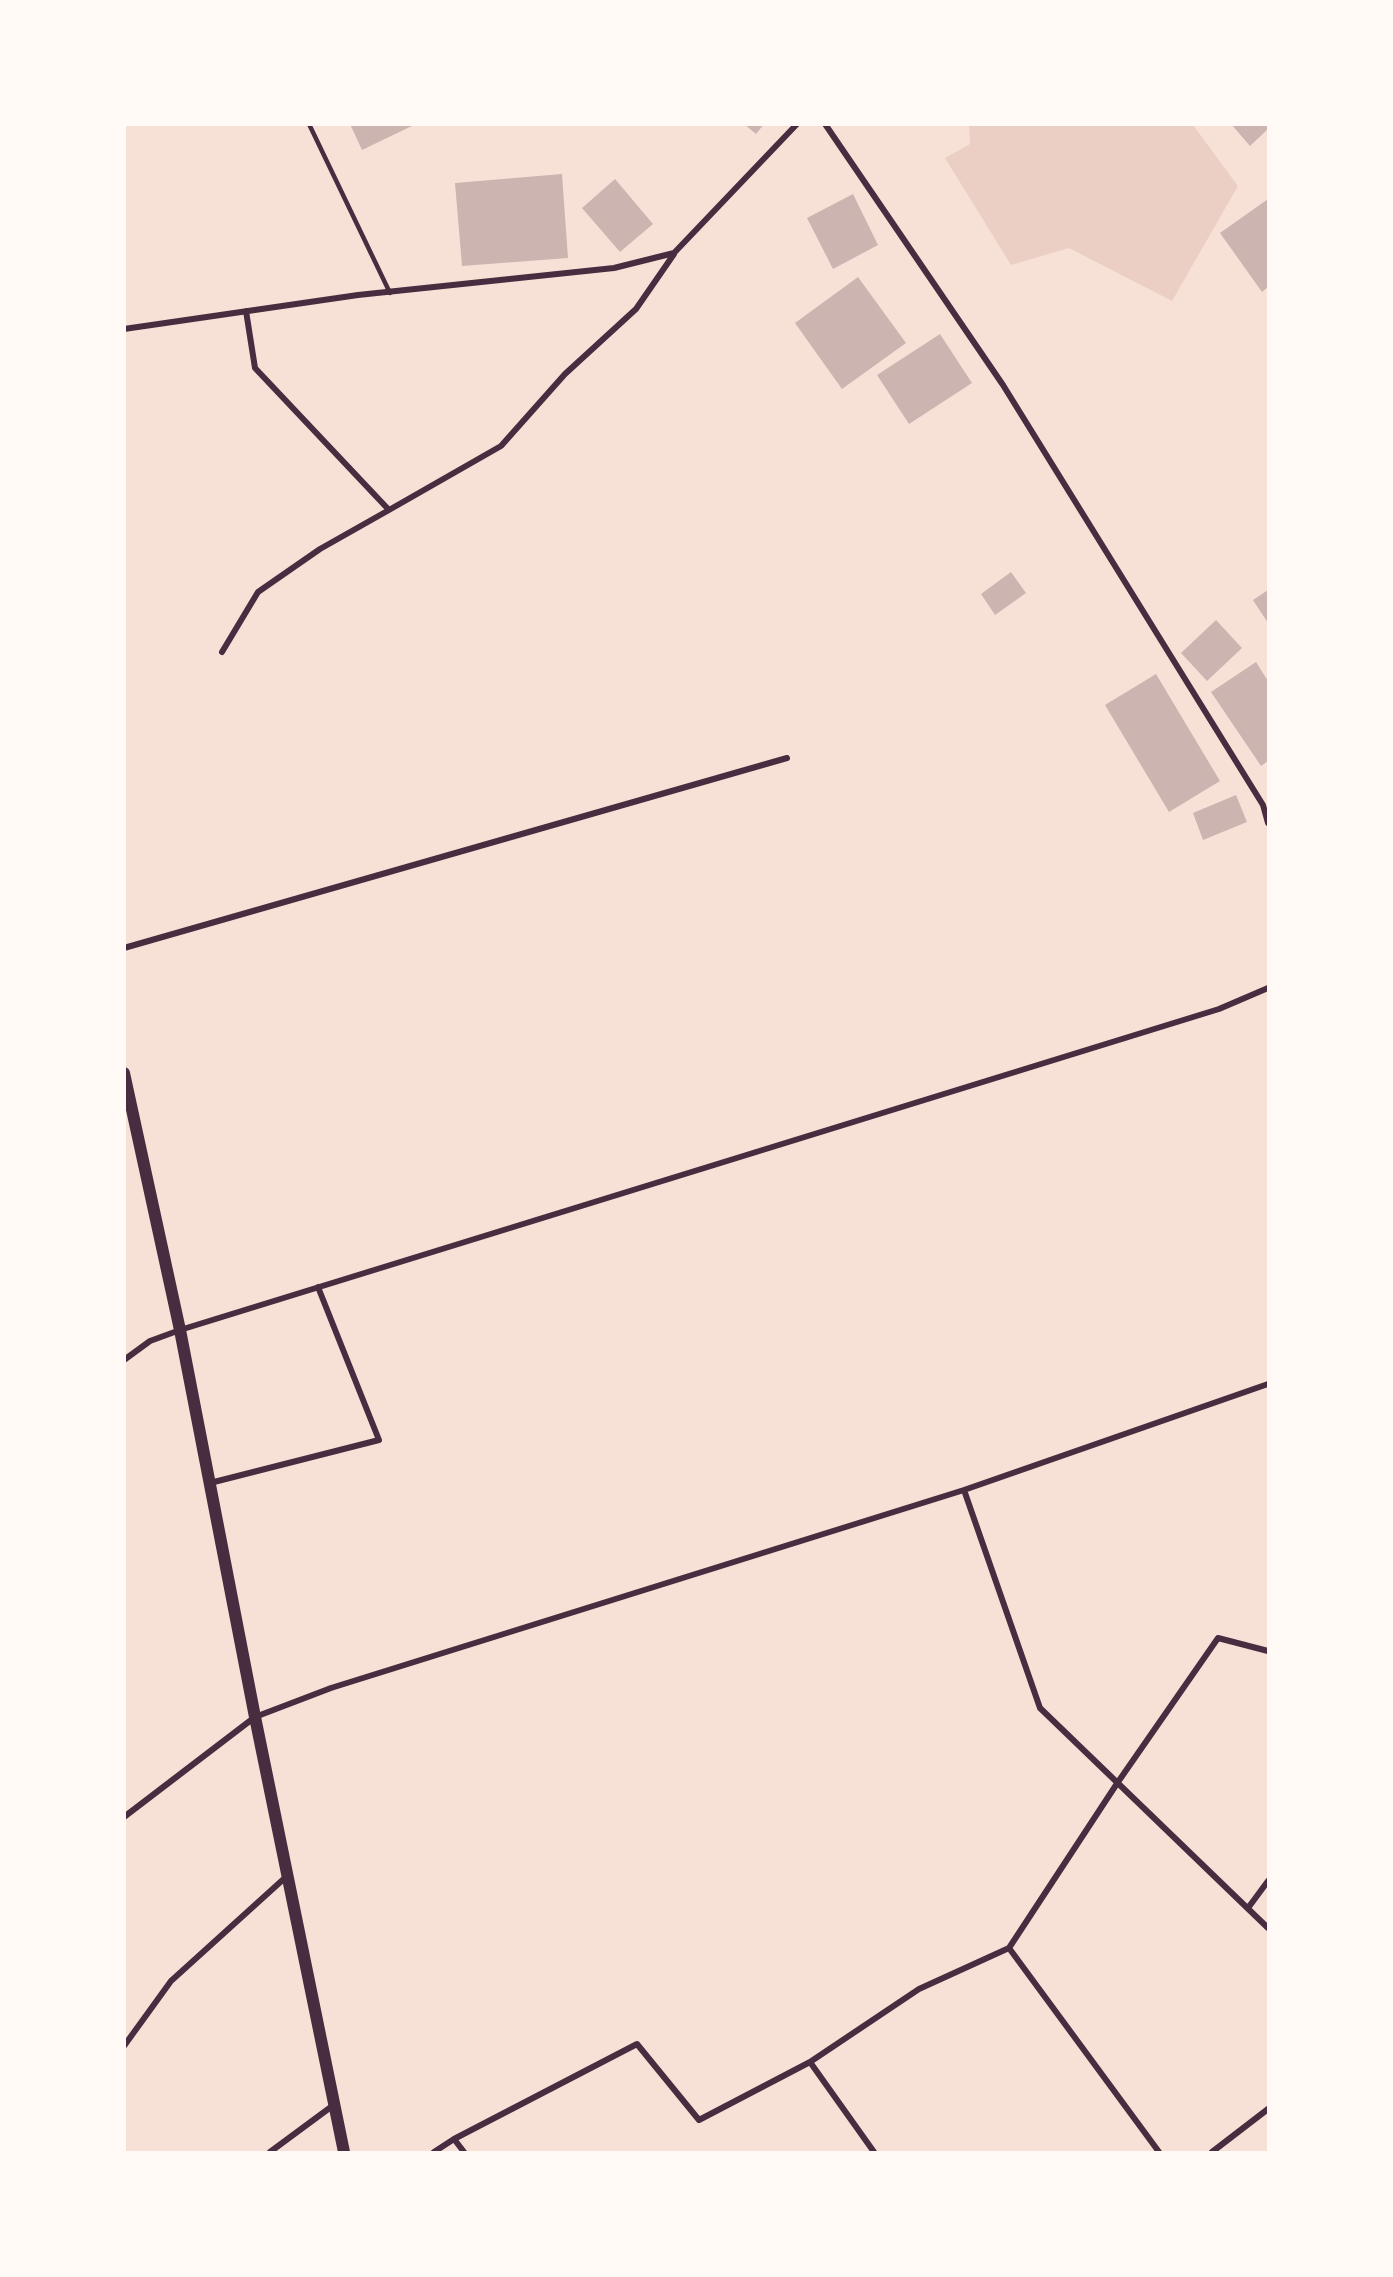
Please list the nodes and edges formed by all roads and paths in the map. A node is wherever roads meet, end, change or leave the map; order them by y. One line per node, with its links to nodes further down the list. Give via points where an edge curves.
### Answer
1 (309, 124): 5 (lane)
2 (797, 124): 4 (street)
3 (825, 124): 11 (street, via 1003,385 1263,805)
4 (674, 253): 5 (street, via 614,268); 8 (street, via 636,309 565,374 501,446)
5 (390, 293): 6 (street)
6 (246, 311): 7 (street); 8 (street, via 255,368)
7 (124, 329)
8 (389, 510): 9 (street, via 320,549 258,592)
9 (222, 652)
10 (787, 758): 12 (street)
11 (1269, 823)
12 (124, 948)
13 (1269, 988): 15 (street, via 1208,1013)
14 (124, 1073): 16 (main road)
15 (318, 1287): 16 (street); 19 (street, via 379,1440)
16 (180, 1330): 17 (street, via 150,1341); 19 (main road)
17 (124, 1360)
18 (1269, 1384): 20 (street)
19 (210, 1483): 22 (main road)
20 (964, 1490): 22 (street, via 331,1689); 23 (street, via 1040,1708)
21 (1269, 1651): 23 (street, via 1218,1638)
22 (255, 1717): 24 (street); 25 (main road)
23 (1118, 1782): 27 (street); 29 (street)
24 (124, 1817)
25 (288, 1875): 30 (street, via 171,1981); 32 (main road)
26 (1269, 1881): 27 (street)
27 (1248, 1908): 28 (street)
28 (1269, 1928)
29 (1009, 1948): 31 (street, via 920,1989); 40 (street)
30 (124, 2046)
31 (810, 2062): 34 (street, via 699,2120 637,2044); 39 (street)
32 (335, 2104): 35 (street); 36 (main road)
33 (1269, 2109): 41 (street)
34 (454, 2139): 37 (street); 38 (street)
35 (270, 2152)
36 (344, 2152)
37 (434, 2152)
38 (464, 2152)
39 (874, 2152)
40 (1158, 2152)
41 (1212, 2152)

